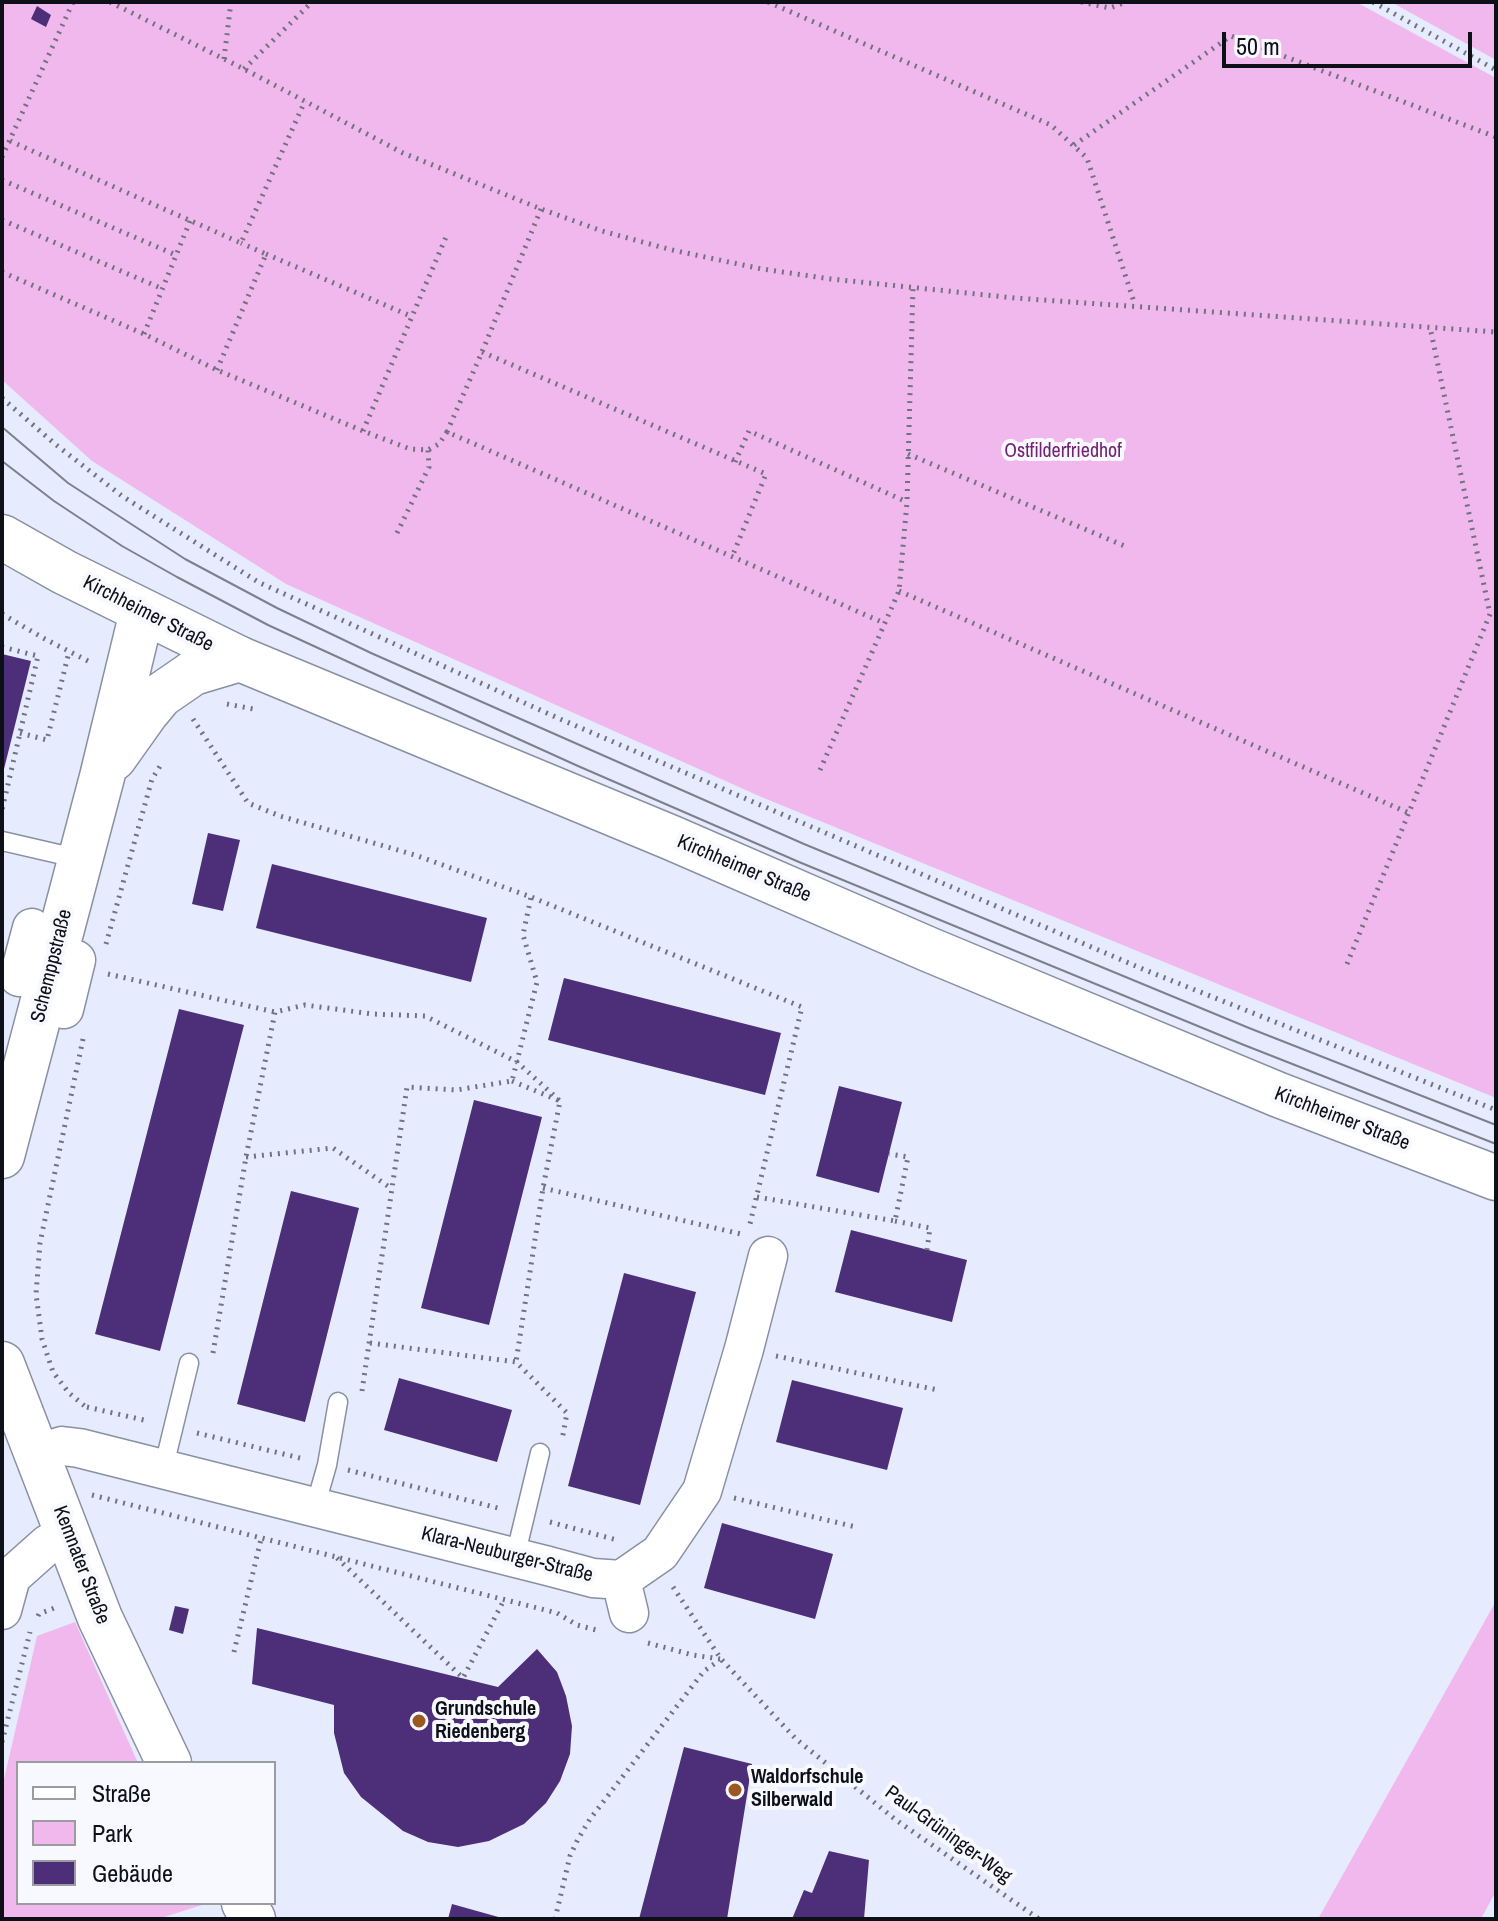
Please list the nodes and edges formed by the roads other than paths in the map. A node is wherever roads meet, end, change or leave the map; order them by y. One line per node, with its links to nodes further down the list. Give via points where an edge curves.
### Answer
1 (2, 537): 2 (main road, Kirchheimer Straße)
2 (142, 612): 3 (main road, Kirchheimer Straße); 4 (main road, Schemppstraße)
3 (240, 659): 4 (main road, Schemppstraße, via 193,673 161,695); 12 (main road, Kirchheimer Straße, via 1265,1089)
4 (102, 777): 6 (main road, Schemppstraße)
5 (2, 841): 6 (lane)
6 (80, 859): 11 (main road, Schemppstraße)
7 (32, 928): 9 (street)
8 (93, 963): 10 (street)
9 (19, 977)
10 (74, 1022)
11 (2, 1156)
12 (1496, 1178)
13 (768, 1256): 22 (street, Klara-Neuburger-Straße, via 702,1491 629,1605 593,1578)
14 (189, 1363): 19 (lane)
15 (2, 1364): 17 (main road, Kemnater Straße)
16 (338, 1402): 20 (lane)
17 (58, 1451): 19 (street, Klara-Neuburger-Straße); 21 (main road, Kemnater Straße)
18 (540, 1453): 22 (lane)
19 (163, 1470): 20 (street, Klara-Neuburger-Straße)
20 (315, 1507): 22 (street, Klara-Neuburger-Straße)
21 (77, 1513): 23 (street, via 11,1577); 24 (main road, Kemnater Straße, via 91,1594)
22 (515, 1557)
23 (2, 1610)
24 (168, 1761)

